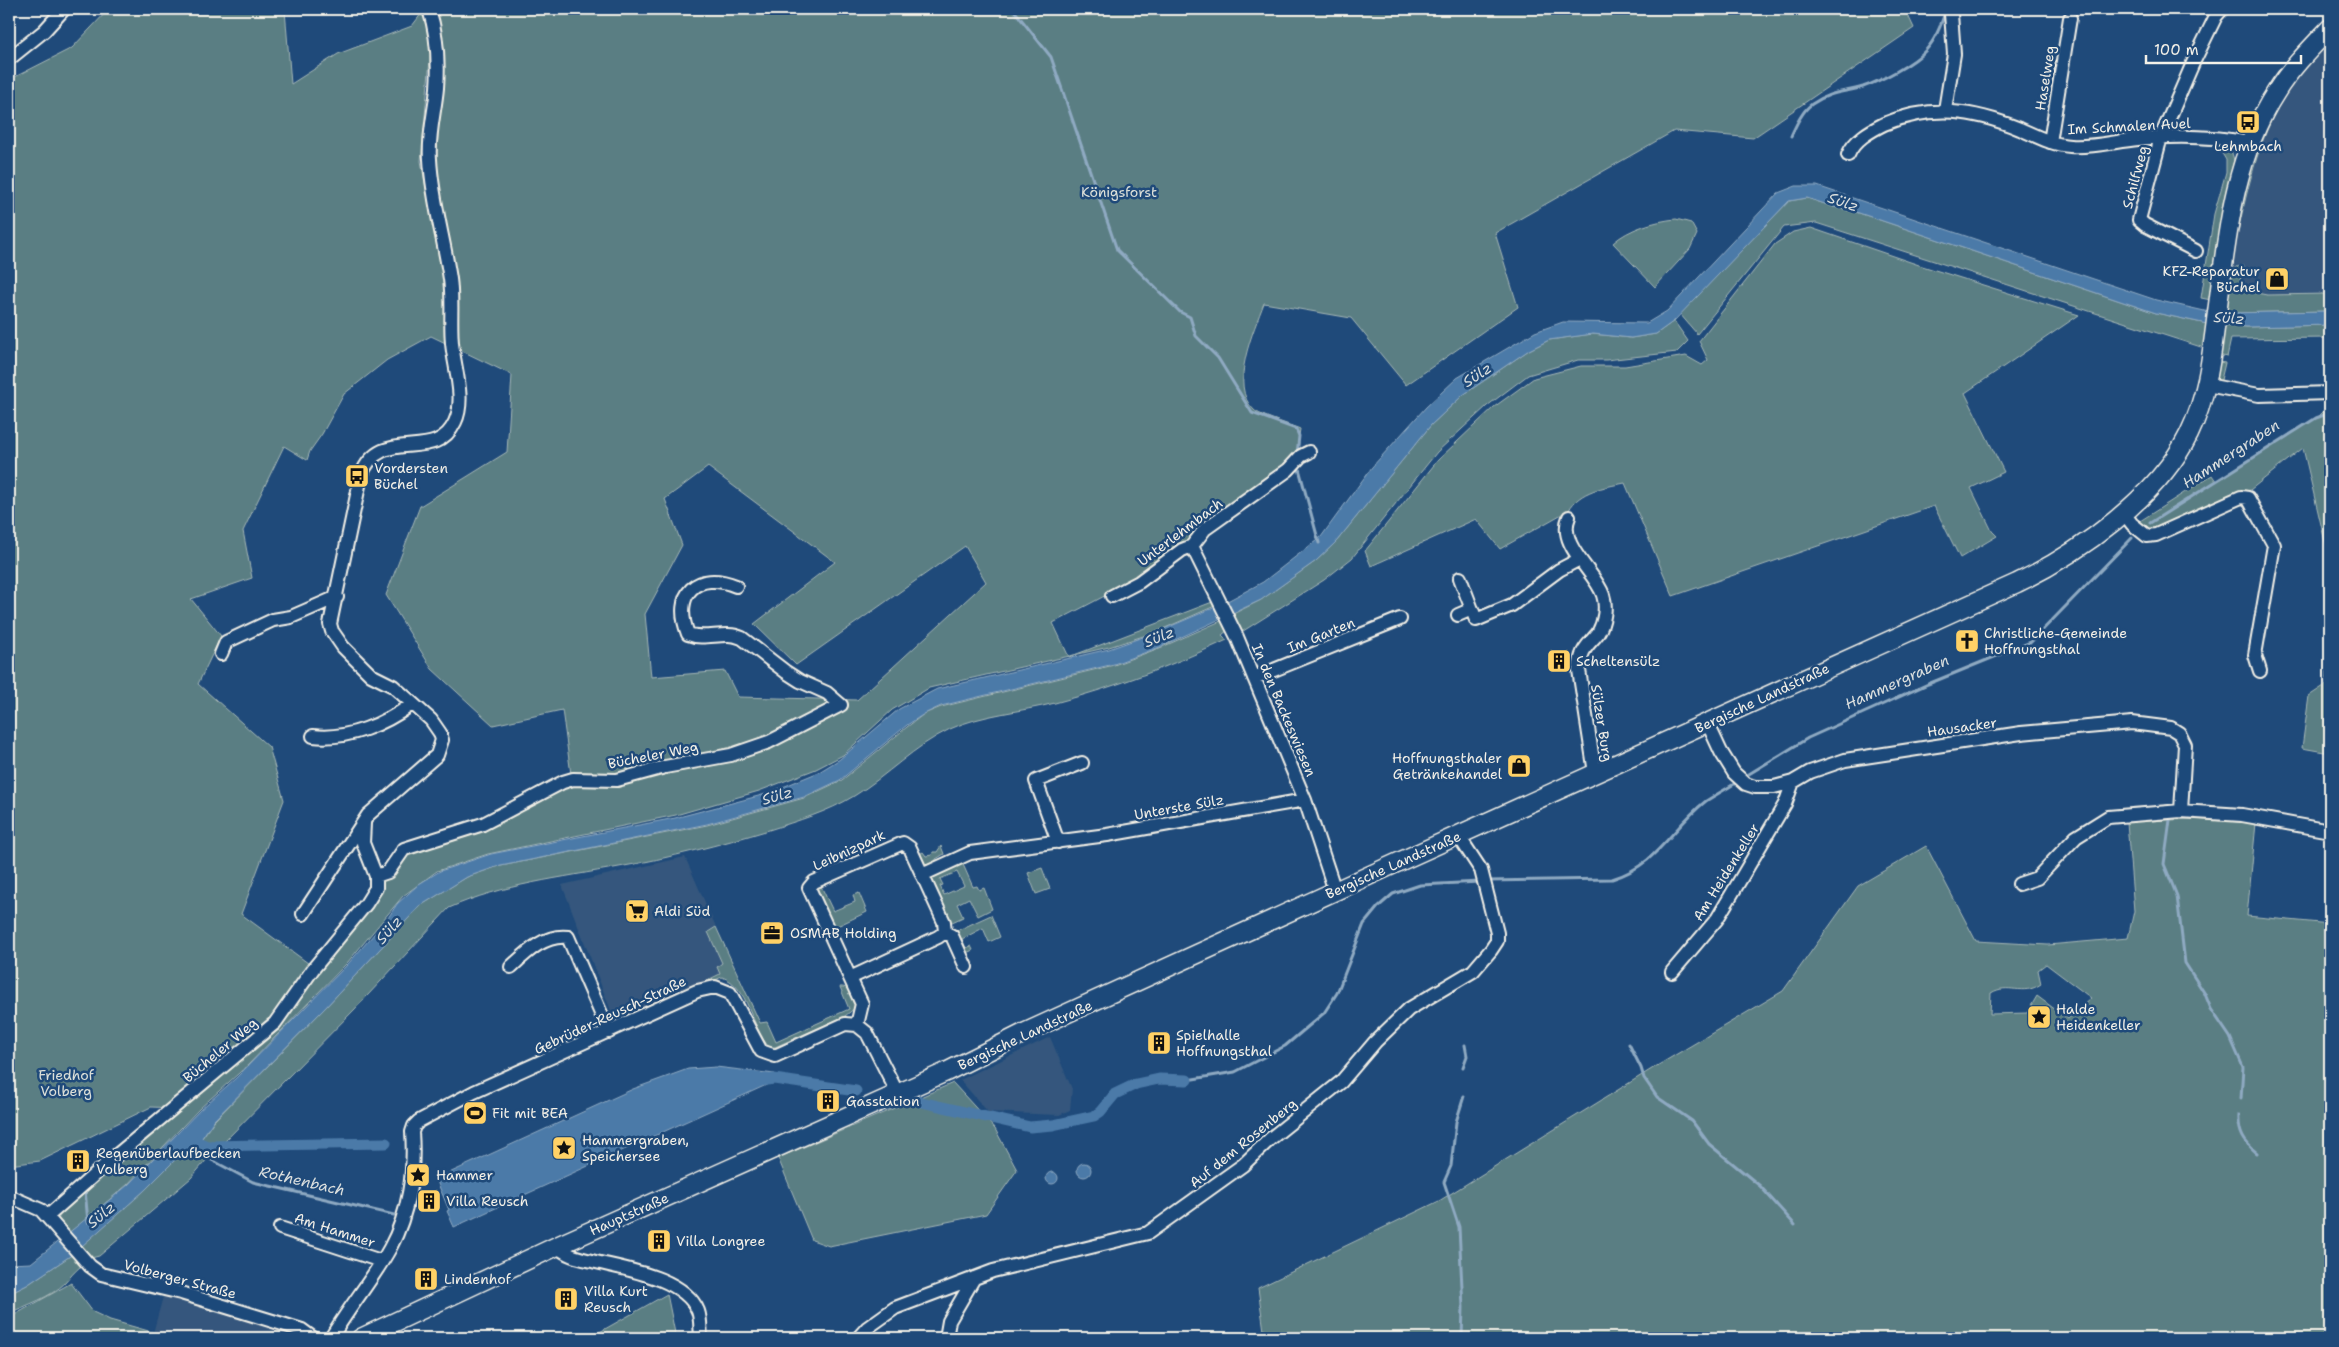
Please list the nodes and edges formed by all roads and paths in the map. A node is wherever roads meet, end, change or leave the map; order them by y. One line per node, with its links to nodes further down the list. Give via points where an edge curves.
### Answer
1 (64, 9): 7 (street, via 44,31)
2 (429, 9): 24 (street, via 438,67 430,158 450,278 452,341 459,395 456,422 442,439 382,450 365,465)
3 (2222, 9): 9 (street, via 2193,63)
4 (1952, 14): 8 (street, via 1954,54)
5 (2070, 18): 10 (street, Haselweg)
6 (2330, 28): 11 (main road, Bergische Landstraße, via 2276,92)
7 (9, 59)
8 (1945, 110): 10 (street, Im Schmalen Auel, via 1996,120); 12 (street, Im Schmalen Auel, via 1881,126 1856,142)
9 (2161, 137): 10 (street, Im Schmalen Auel, via 2078,146); 11 (street, Im Schmalen Auel, via 2223,138); 13 (street, Schilfweg, via 2139,220)
10 (2050, 142)
11 (2251, 143): 14 (main road, Bergische Landstraße, via 2232,206)
12 (1848, 155)
13 (2196, 251)
14 (2207, 385): 15 (street, via 2259,394); 17 (main road, Bergische Landstraße, via 2177,455)
15 (2330, 393)
16 (1309, 452): 19 (street, Unterlehmbach, via 1282,476 1205,529)
17 (2123, 512): 29 (street, via 2147,536 2156,535 2241,497 2248,498 2274,545 2255,655); 32 (main road, Bergische Landstraße, via 2089,541 2034,575 1795,681)
18 (1569, 516): 20 (street, Sülzer Burg, via 1565,525)
19 (1192, 546): 23 (street, Unterlehmbach); 30 (street, In den Backeswiesen)
20 (1578, 560): 25 (street, via 1512,605 1476,620); 35 (street, Sülzer Burg, via 1597,584 1606,610 1599,632 1582,654 1579,670)
21 (1460, 578): 25 (street)
22 (736, 586): 44 (street, Bücheler Weg, via 726,582 702,583 690,591 682,604 688,634 735,634 800,682 827,693 841,705 769,742 731,755 617,780 573,779 563,782 483,824 404,850 388,872)
23 (1112, 596)
24 (337, 597): 28 (street, via 291,617 273,620 226,642); 31 (street, via 330,624 336,639 371,675 393,686)
25 (1472, 609): 26 (street)
26 (1458, 615)
27 (1400, 619): 30 (street, Im Garten)
28 (221, 654)
29 (2260, 672)
30 (1254, 678): 37 (street, In den Backeswiesen)
31 (412, 704): 33 (street, via 394,717 365,728 330,738); 39 (street, via 437,727 442,740 440,748 437,755 381,802)
32 (1708, 724): 35 (main road, Bergische Landstraße); 36 (street, Hausacker, via 1721,752 1746,784 1774,787)
33 (313, 736)
34 (1082, 763): 42 (street, via 1036,780)
35 (1594, 773): 41 (main road, Bergische Landstraße)
36 (1793, 782): 38 (street, Hausacker, via 1810,772 1845,760 1896,751 2032,731 2132,723 2171,728 2179,733 2185,744); 51 (street, Am Heidenkeller, via 1785,804 1718,919)
37 (1305, 800): 42 (street, Unterste Sülz); 46 (street, In den Backeswiesen)
38 (2181, 811): 40 (street, via 2242,815); 45 (street, via 2108,818 2076,836 2037,878)
39 (364, 823): 44 (street, via 363,843); 47 (street)
40 (2330, 831)
41 (1458, 835): 46 (main road, Bergische Landstraße); 62 (street, Auf dem Rosenberg, via 1482,870 1497,933 1497,941 1479,965 1465,977 1409,1009 1341,1082 1270,1139 1244,1165 1148,1233 1030,1260)
42 (1058, 842): 43 (street, Unterste Sülz, via 970,853)
43 (922, 875): 48 (street, Leibnizpark, via 944,922); 52 (street, Leibnizpark, via 910,848 903,843 814,882 810,888)
44 (376, 876): 58 (street, Bücheler Weg, via 376,888 366,904 313,969 275,1023 112,1159)
45 (2018, 884)
46 (1335, 891): 55 (main road, Bergische Landstraße)
47 (303, 914)
48 (945, 932): 50 (street, Leibnizpark, via 952,936); 52 (street)
49 (511, 967): 54 (street, via 533,947 558,935 568,937)
50 (966, 967)
51 (1672, 972)
52 (850, 978): 53 (street, Leibnizpark, via 862,1004)
53 (857, 1025): 54 (street, Gebrüder-Reusch-Straße, via 845,1024 774,1056 761,1051 730,993 715,987 697,991); 55 (street, via 871,1039)
54 (609, 1032): 56 (street, Gebrüder-Reusch-Straße)
55 (898, 1094): 60 (main road, Hauptstraße)
56 (466, 1096): 61 (street, Am Hammer, via 414,1126 407,1202 390,1248)
57 (9, 1196): 58 (street, Volberger Straße, via 32,1205)
58 (51, 1220): 63 (street, Volberger Straße, via 80,1255 101,1274 181,1293 302,1330)
59 (280, 1228): 61 (street, Am Hammer)
60 (557, 1246): 65 (main road, Hauptstraße); 66 (street, via 572,1256 652,1277 680,1289 690,1298 699,1314)
61 (381, 1261): 64 (street, Am Hammer)
62 (974, 1278): 67 (street, Auf dem Rosenberg, via 894,1308); 68 (street, via 949,1321)
63 (313, 1338)
64 (331, 1338)
65 (361, 1338)
66 (701, 1338)
67 (858, 1338)
68 (946, 1338)

